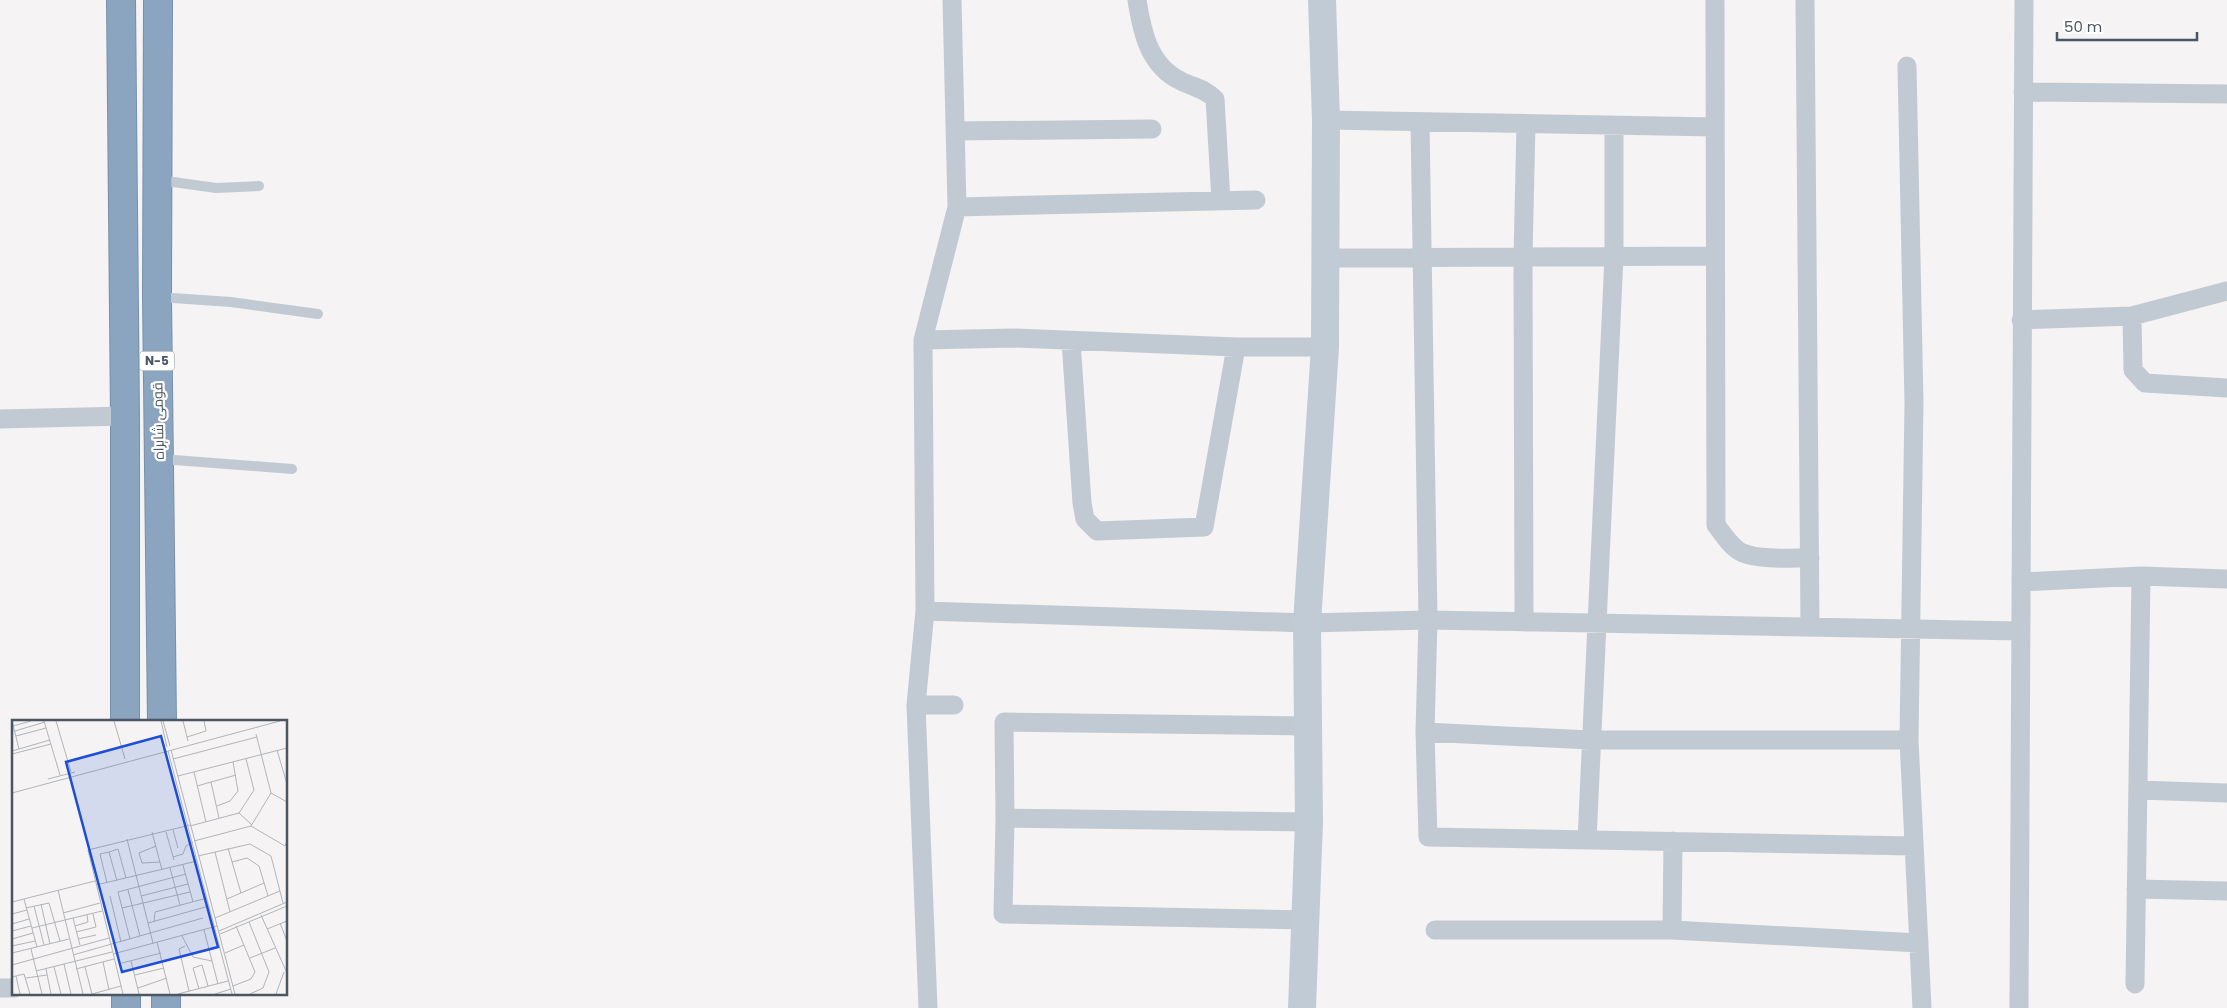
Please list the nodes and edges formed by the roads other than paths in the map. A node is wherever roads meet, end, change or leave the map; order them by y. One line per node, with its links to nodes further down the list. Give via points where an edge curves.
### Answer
1 (121, 0): 39 (highway, N-5)
2 (158, 0): 19 (highway, قومی شاہراہ / N-5)
3 (952, 0): 18 (street)
4 (1137, 0): 22 (street, via 1147,45 1161,66 1179,80 1211,94 1215,99)
5 (1322, 0): 12 (street)
6 (1715, 0): 16 (street)
7 (1805, 0): 43 (street)
8 (2024, 0): 10 (street)
9 (1907, 66): 53 (street, via 1914,403)
10 (2022, 92): 11 (street); 33 (street)
11 (2227, 94)
12 (1326, 120): 13 (street); 28 (street)
13 (1420, 122): 14 (street); 25 (street)
14 (1526, 124): 15 (street); 26 (street)
15 (1614, 127): 16 (street); 27 (street)
16 (1715, 127): 24 (street)
17 (1152, 129): 18 (street)
18 (956, 131): 23 (street)
19 (158, 180): 20 (lane, via 216,188); 30 (highway, قومی شاہراہ / N-5)
20 (259, 186)
21 (1256, 200): 22 (street)
22 (1221, 201): 23 (street)
23 (957, 206): 34 (street)
24 (1714, 256): 27 (street); 43 (street, via 1716,525 1742,553 1779,559)
25 (1423, 257): 26 (street); 28 (street); 48 (street)
26 (1523, 257): 27 (street); 49 (street)
27 (1614, 257): 50 (street)
28 (1325, 258): 37 (street)
29 (2227, 290): 32 (street)
30 (157, 297): 31 (lane, via 230,302); 41 (highway, قومی شاہراہ / N-5)
31 (318, 314)
32 (2132, 316): 33 (street); 38 (street, via 2134,370 2145,383)
33 (2022, 320): 46 (street)
34 (923, 340): 35 (street, via 1014,338); 47 (street)
35 (1070, 342): 36 (street); 36 (street, via 1082,503 1085,519 1097,531 1204,526)
36 (1236, 347): 37 (street)
37 (1325, 347): 51 (street)
38 (2227, 388)
39 (125, 416): 40 (street); 57 (highway, N-5)
40 (0, 419)
41 (158, 458): 42 (lane); 58 (highway, قومی شاہراہ / N-5)
42 (292, 469)
43 (1810, 558): 52 (street)
44 (2141, 576): 45 (street); 46 (street); 63 (street)
45 (2227, 579)
46 (2021, 582): 54 (street)
47 (925, 611): 51 (street); 55 (street)
48 (1428, 620): 49 (street); 51 (street); 60 (street)
49 (1524, 622): 50 (street)
50 (1598, 622): 52 (street); 61 (street)
51 (1307, 623): 59 (street)
52 (1810, 626): 53 (street)
53 (1911, 629): 54 (street); 62 (street)
54 (2020, 631): 80 (street)
55 (916, 705): 56 (street); 77 (street)
56 (954, 705)
57 (126, 720)
58 (162, 720)
59 (1308, 726): 65 (street, via 1004,722); 66 (street)
60 (1425, 732): 61 (street); 67 (street, via 1428,836)
61 (1590, 740): 62 (street); 67 (street)
62 (1909, 740): 69 (street)
63 (2138, 790): 64 (street); 70 (street)
64 (2227, 793)
65 (1005, 818): 66 (street); 72 (street, via 1003,914)
66 (1309, 822): 72 (street)
67 (1586, 840): 68 (street)
68 (1673, 842): 69 (street); 74 (street)
69 (1914, 846): 75 (street)
70 (2136, 889): 71 (street); 76 (street)
71 (2227, 891)
72 (1305, 920): 78 (street)
73 (1435, 930): 74 (street)
74 (1672, 930): 75 (street)
75 (1919, 943): 79 (street)
76 (2135, 984)
77 (928, 1008)
78 (1302, 1008)
79 (1922, 1008)
80 (2019, 1008)

